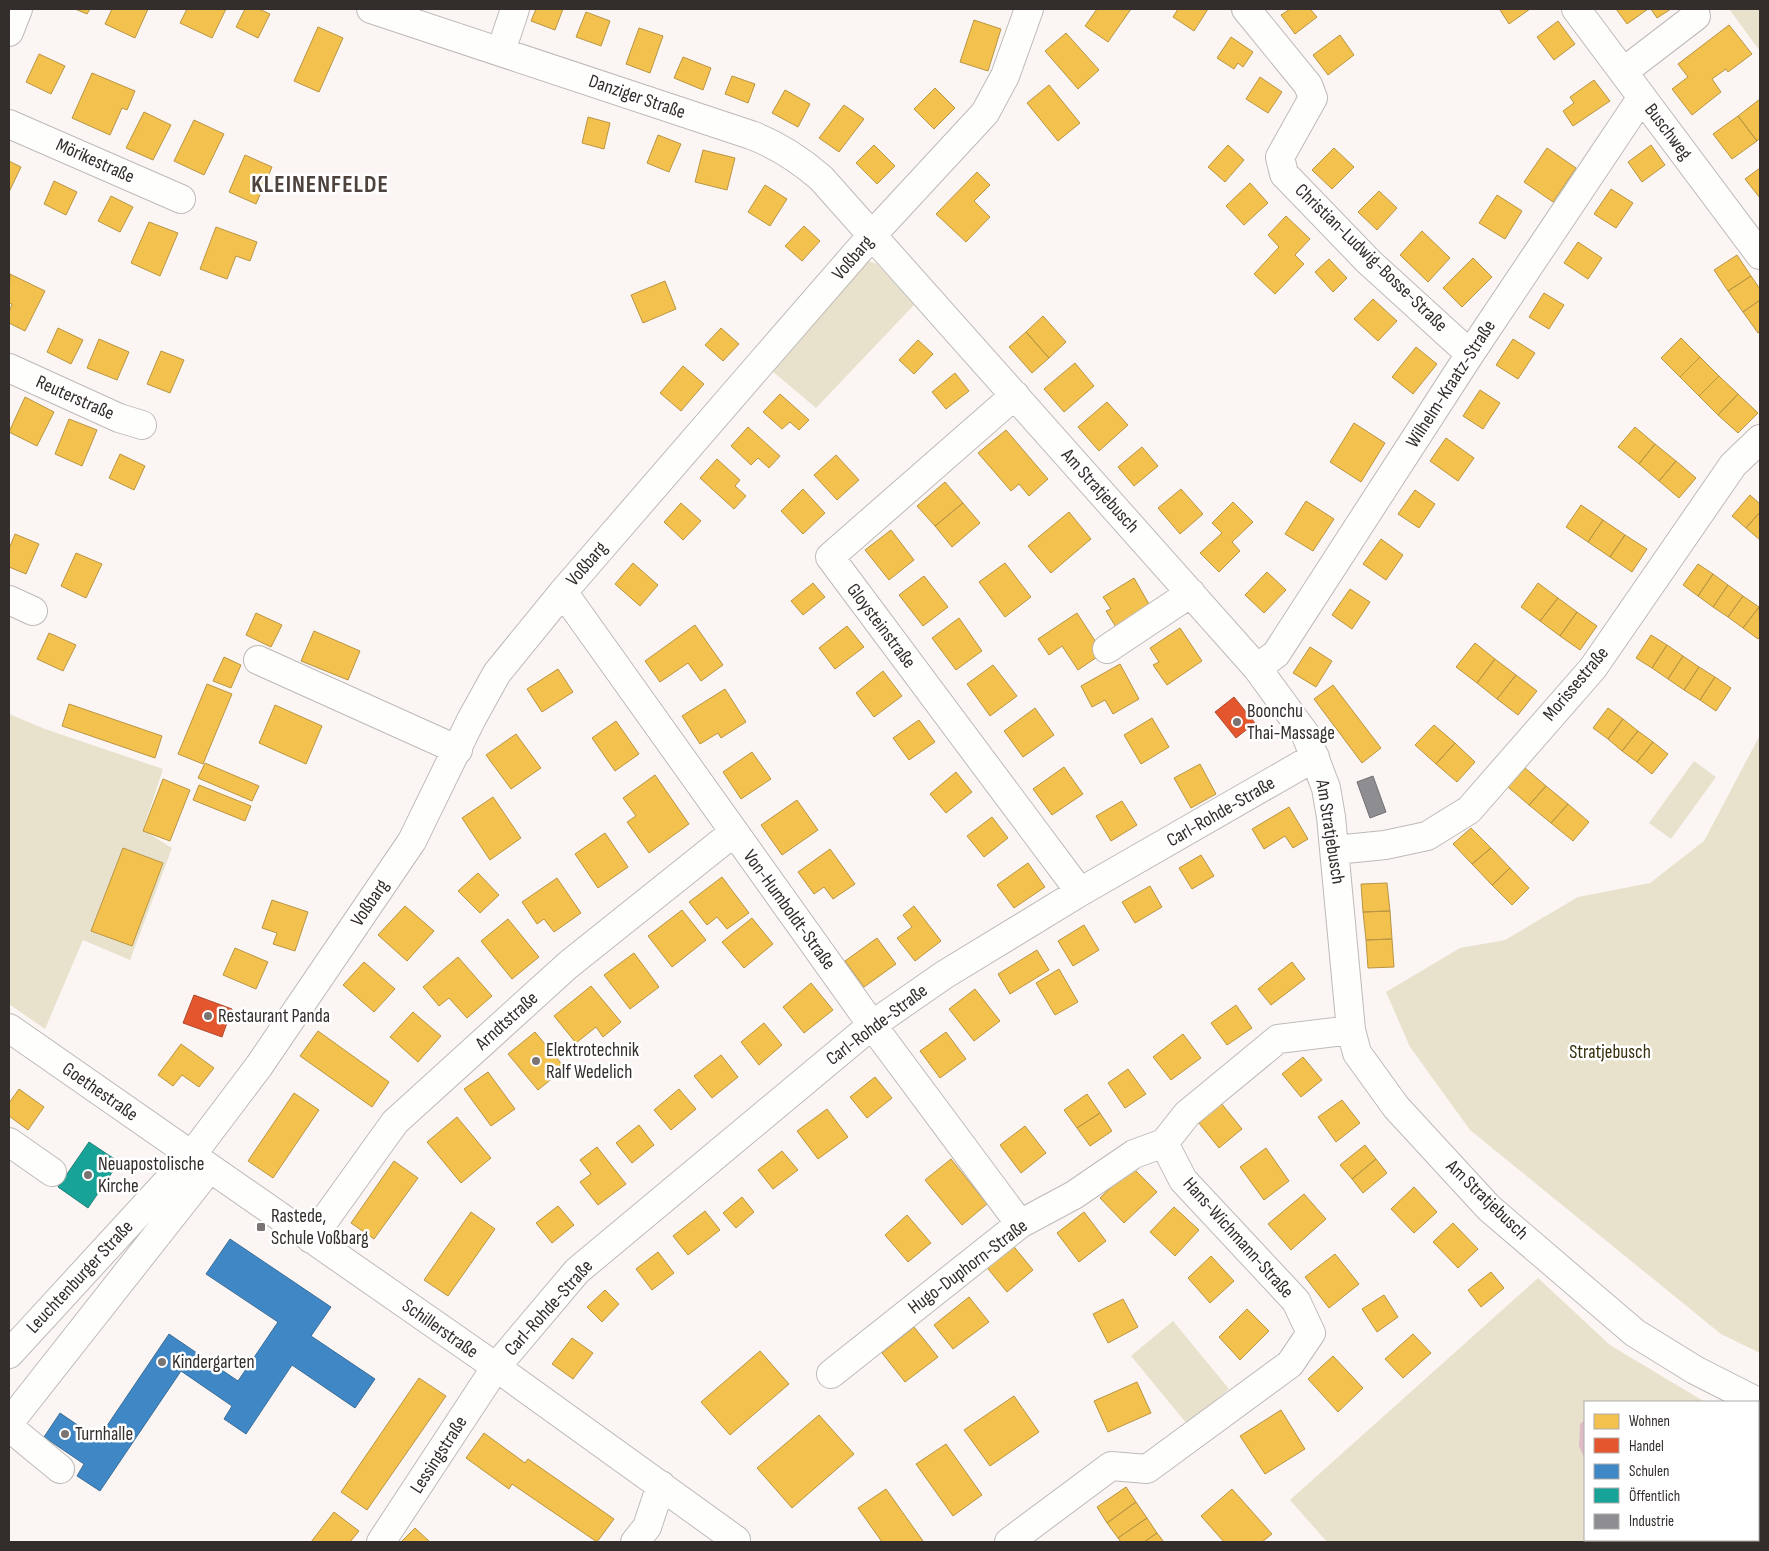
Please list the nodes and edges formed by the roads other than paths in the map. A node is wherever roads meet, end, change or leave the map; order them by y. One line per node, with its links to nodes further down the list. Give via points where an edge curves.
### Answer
1 (18, 9): 8 (street)
2 (371, 9): 9 (street, Danziger Straße)
3 (515, 9): 9 (street)
4 (1029, 9): 14 (street, Voßbarg, via 1005,76 985,113)
5 (1246, 9): 16 (street, Christian-Ludwig-Bosse-Straße, via 1308,85 1314,98 1280,157 1284,174 1370,262)
6 (1576, 9): 10 (street, Buschweg)
7 (1696, 16): 10 (street)
8 (9, 32)
9 (501, 51): 14 (street, Danziger Straße, via 774,144 821,178)
10 (1623, 72): 11 (street, Buschweg)
11 (1642, 97): 15 (street, Buschweg); 16 (street, Wilhelm-Kraatz-Straße)
12 (9, 124): 13 (street, Mörikestraße)
13 (181, 199)
14 (873, 234): 18 (street, Am Stratjebusch); 21 (street, Voßbarg)
15 (1760, 255)
16 (1470, 354): 25 (street, Wilhelm-Kraatz-Straße, via 1276,654)
17 (9, 368): 19 (street, Reuterstraße, via 119,418)
18 (1015, 395): 22 (street, Am Stratjebusch); 30 (street, Gloysteinstraße, via 830,557)
19 (142, 425)
20 (1760, 439): 29 (street, Morissestraße, via 1733,465 1593,668 1469,810 1427,836 1385,845)
21 (563, 592): 26 (street, Voßbarg, via 497,673); 28 (street, Von-Humboldt-Straße)
22 (1191, 593): 23 (street); 25 (street, Am Stratjebusch)
23 (1107, 649)
24 (258, 660): 26 (street)
25 (1257, 668): 27 (street, Am Stratjebusch, via 1306,735)
26 (458, 750): 36 (street, Voßbarg, via 412,841 259,1066)
27 (1315, 757): 29 (street, Am Stratjebusch, via 1326,788); 30 (street, Carl-Rohde-Straße)
28 (733, 832): 31 (street, Von-Humboldt-Straße); 39 (street, Arndtstraße, via 568,965 395,1122)
29 (1335, 850): 32 (street, Am Stratjebusch)
30 (1080, 892): 31 (street, Carl-Rohde-Straße, via 944,975)
31 (872, 1025): 38 (street, Von-Humboldt-Straße); 41 (street, Carl-Rohde-Straße, via 577,1271)
32 (1351, 1030): 35 (street, via 1278,1039 1187,1114); 43 (street, Am Stratjebusch, via 1357,1053 1396,1107 1489,1208 1635,1333 1695,1370)
33 (12, 1038): 36 (street, Goethestraße)
34 (9, 1142): 37 (street)
35 (1164, 1144): 38 (street, Hugo-Duphorn-Straße, via 1134,1154 1074,1196); 51 (street, Hans-Wichmann-Straße, via 1183,1180 1296,1301 1311,1334 1290,1364 1147,1469 1111,1466)
36 (200, 1163): 39 (street, Schillerstraße); 40 (street, Leuchtenburger Straße); 44 (street)
37 (52, 1172)
38 (1020, 1224): 42 (street, Hugo-Duphorn-Straße)
39 (311, 1239): 41 (street, Schillerstraße)
40 (9, 1354)
41 (496, 1367): 47 (street, Schillerstraße); 49 (street, Lessingstraße)
42 (831, 1374)
43 (1756, 1401)
44 (9, 1423)
45 (9, 1427): 46 (street)
46 (60, 1469)
47 (661, 1486): 48 (street, Schillerstraße); 50 (street, via 647,1527)
48 (736, 1540)
49 (381, 1542)
50 (634, 1542)
51 (1009, 1542)

